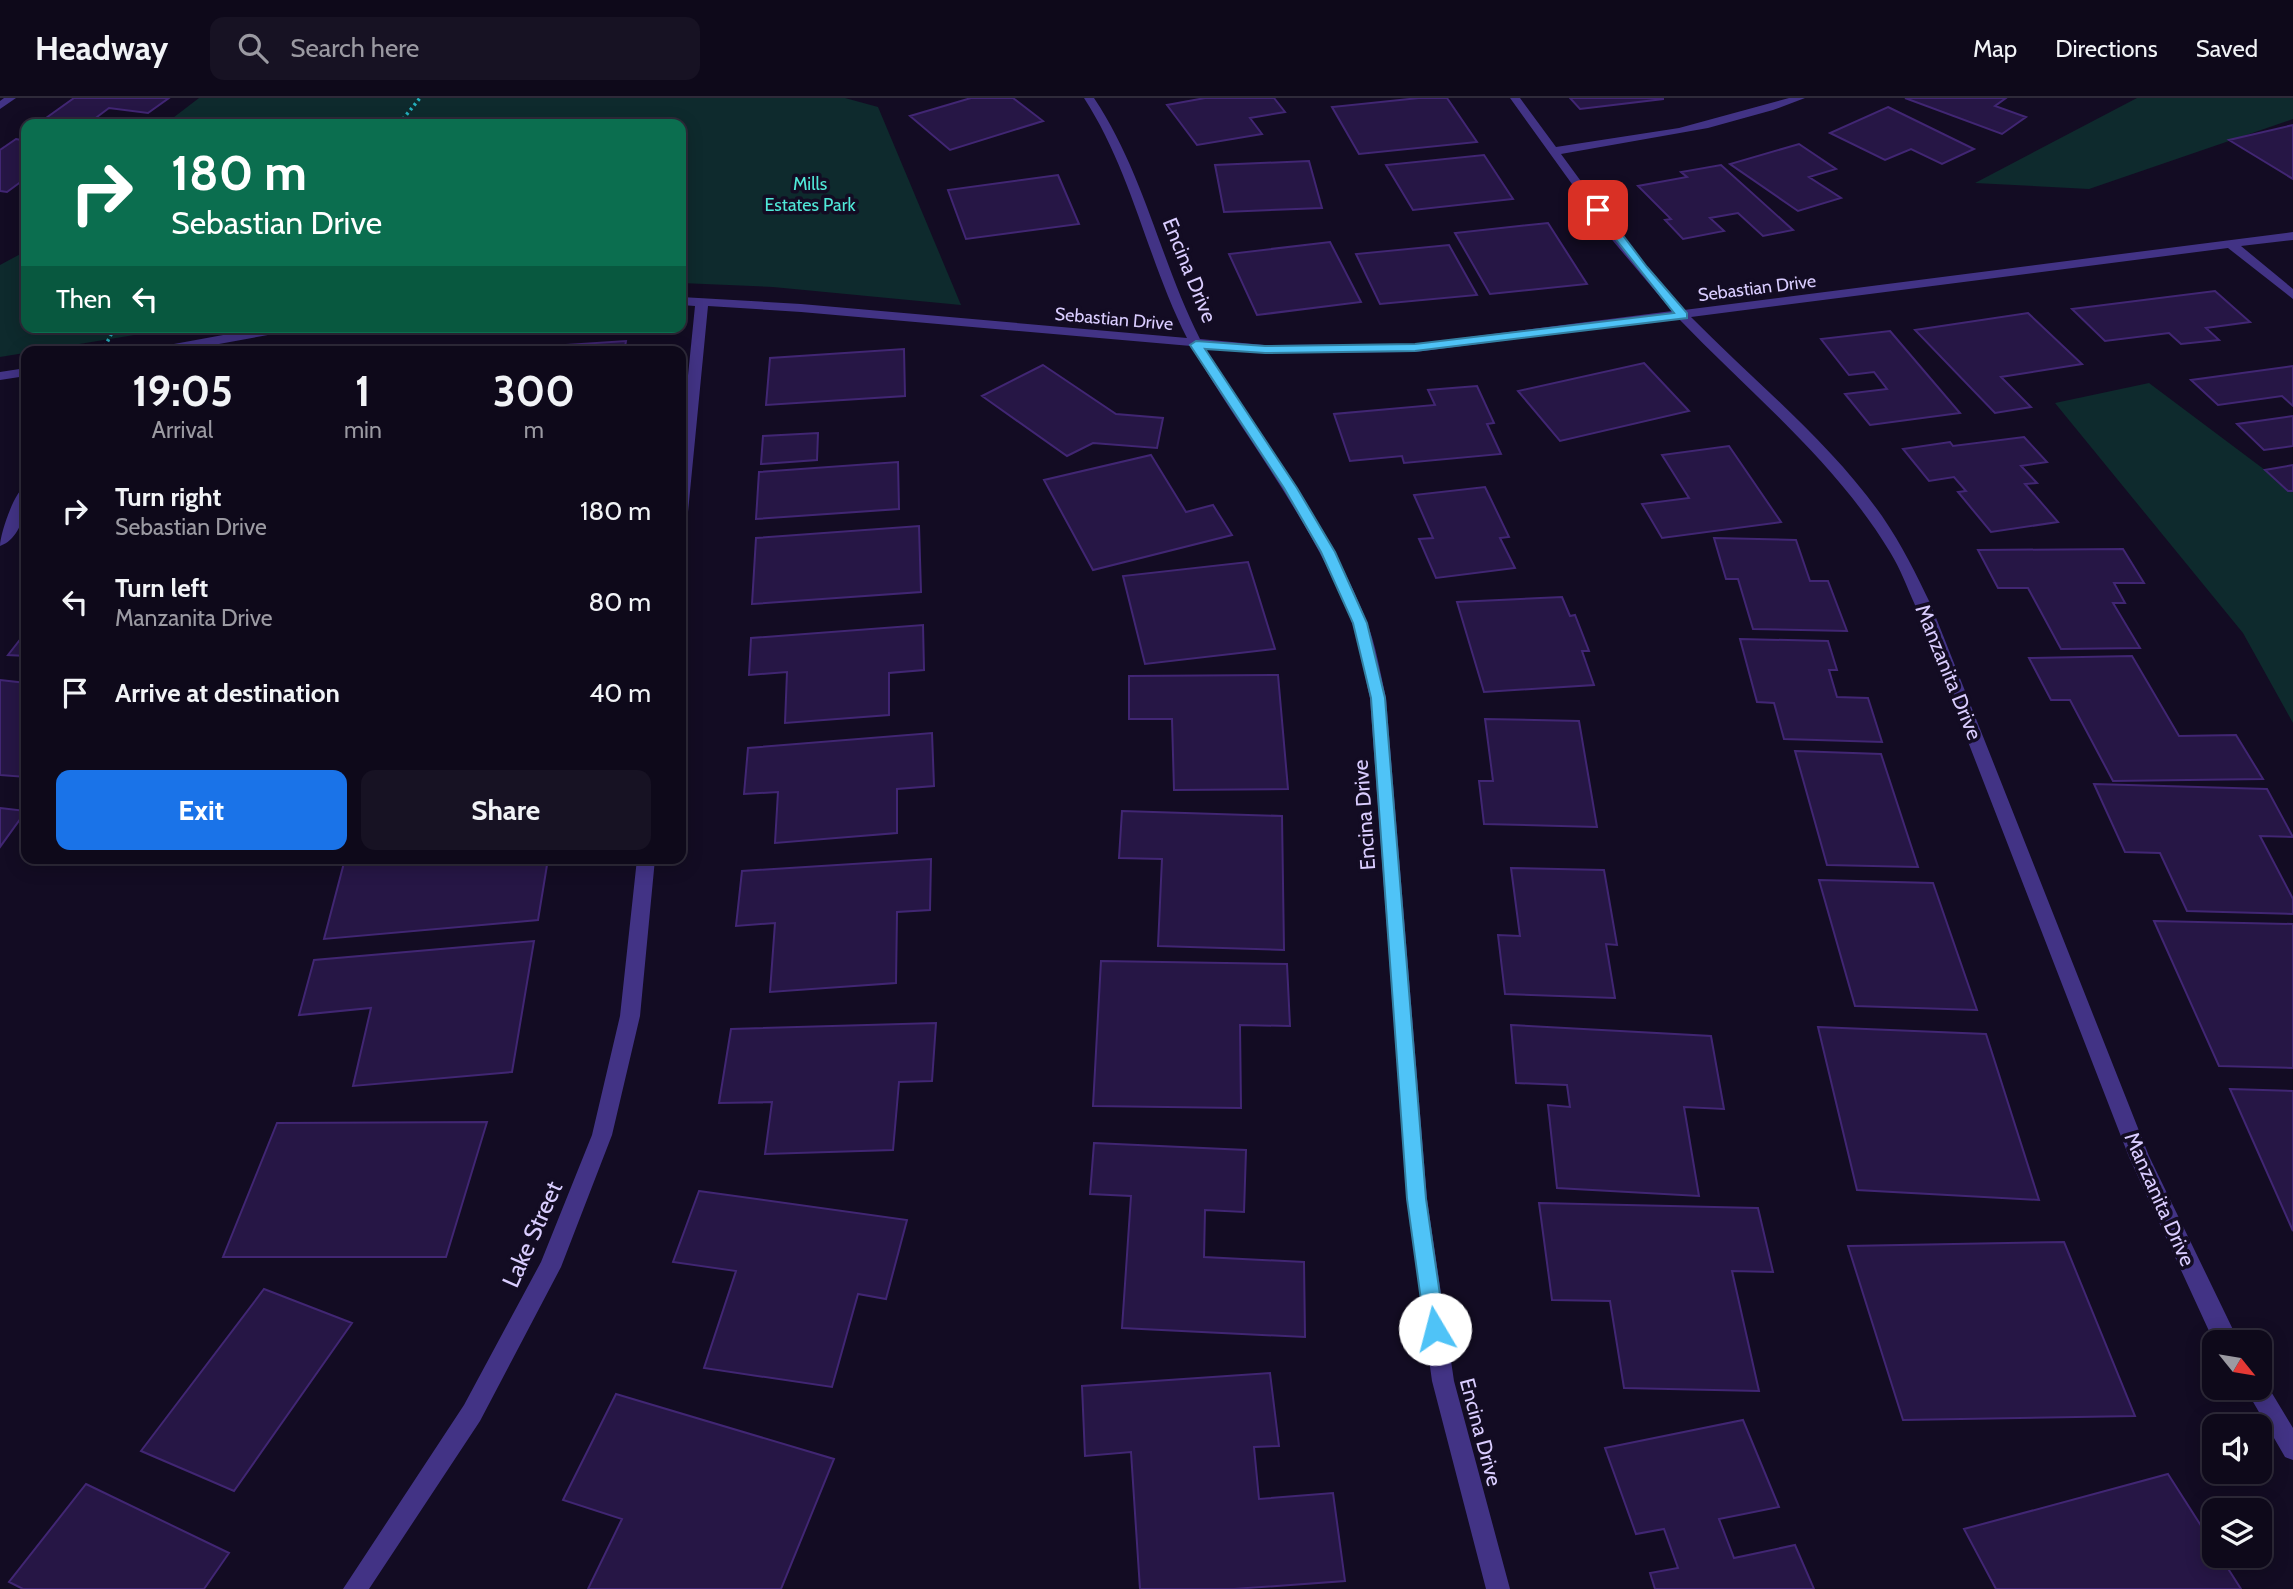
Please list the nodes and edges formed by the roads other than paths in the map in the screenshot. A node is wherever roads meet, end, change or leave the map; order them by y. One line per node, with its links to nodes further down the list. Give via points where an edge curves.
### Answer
1 (11, 98): 5 (street)
2 (1089, 98): 14 (street, Encina Drive, via 1123,155)
3 (1515, 98): 6 (street, Manzanita Drive)
4 (1800, 98): 6 (street, via 1691,131)
5 (0, 106)
6 (1554, 152): 12 (street, Manzanita Drive)
7 (2293, 236): 8 (street, Sebastian Drive)
8 (2231, 244): 9 (street); 12 (street, Sebastian Drive)
9 (2293, 295)
10 (686, 301): 11 (street, Sebastian Drive)
11 (702, 302): 14 (street, Sebastian Drive); 18 (street)
12 (1682, 316): 14 (street, Sebastian Drive, via 1415,348); 22 (street, Manzanita Drive, via 1825,458 1863,500 1898,552 1923,605 2140,1157)
13 (257, 333): 15 (street)
14 (1196, 345): 26 (street, Encina Drive, via 1291,488 1328,552 1360,623 1378,698 1417,1199 1443,1381)
15 (185, 346)
16 (21, 373): 17 (street)
17 (0, 376)
18 (686, 462)
19 (21, 503): 20 (street)
20 (0, 541)
21 (645, 864): 25 (street, Lake Street, via 630,1016 602,1135 550,1267 472,1413)
22 (2221, 1330)
23 (2263, 1400): 24 (street)
24 (2293, 1449)
25 (355, 1589)
26 (1499, 1589)

